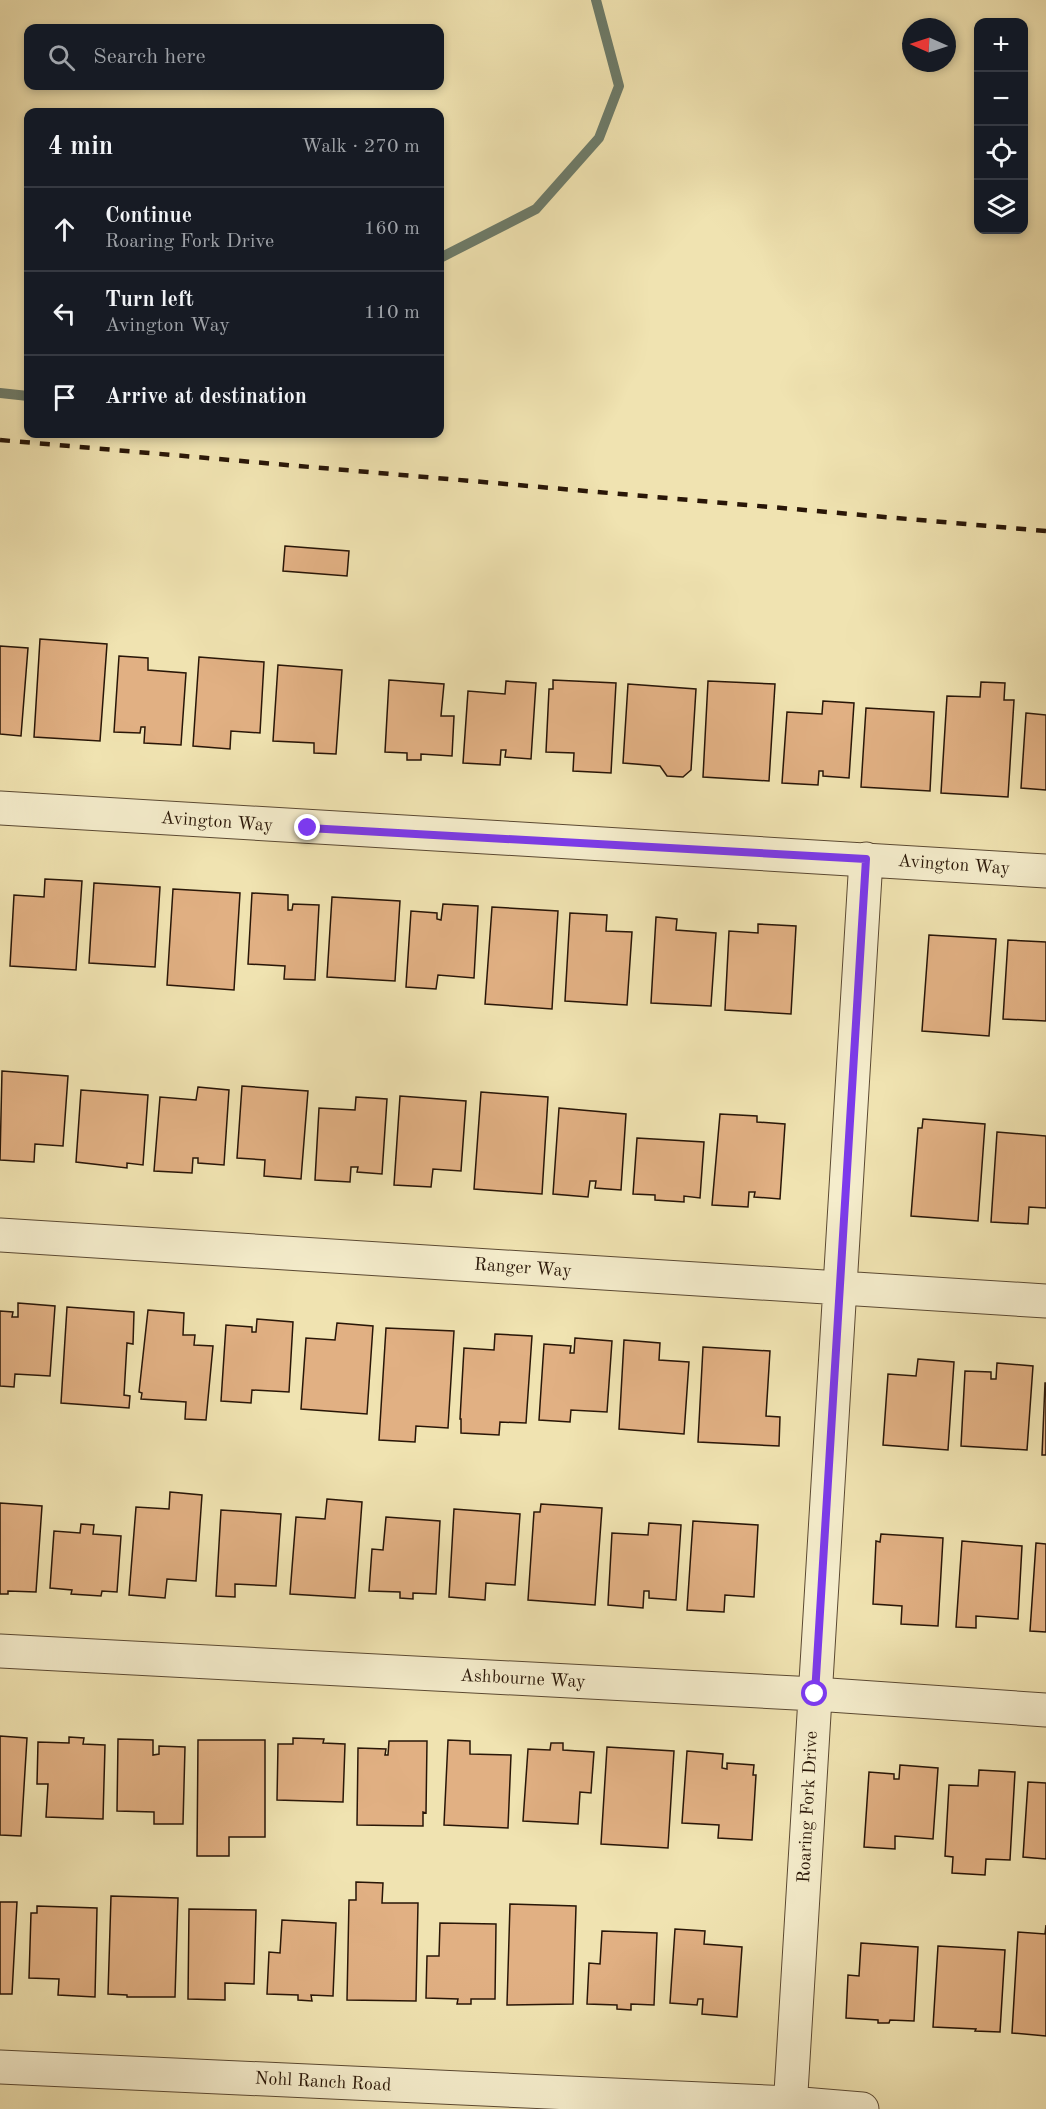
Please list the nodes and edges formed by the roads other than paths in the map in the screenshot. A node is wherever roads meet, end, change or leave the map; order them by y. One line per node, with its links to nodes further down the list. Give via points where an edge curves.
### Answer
1 (0, 808): 2 (street, Avington Way)
2 (866, 859): 3 (street, Avington Way); 5 (street, Roaring Fork Drive)
3 (1046, 871)
4 (0, 1235): 5 (street, Ranger Way)
5 (840, 1289): 6 (street, Ranger Way); 8 (street, Roaring Fork Drive)
6 (1046, 1301)
7 (0, 1651): 8 (street, Ashbourne Way)
8 (815, 1694): 9 (street, Ashbourne Way); 11 (street, Roaring Fork Drive)
9 (1046, 1710)
10 (0, 2067): 11 (street, Nohl Ranch Road)
11 (790, 2106): 12 (street, Nohl Ranch Road)
12 (862, 2109)

